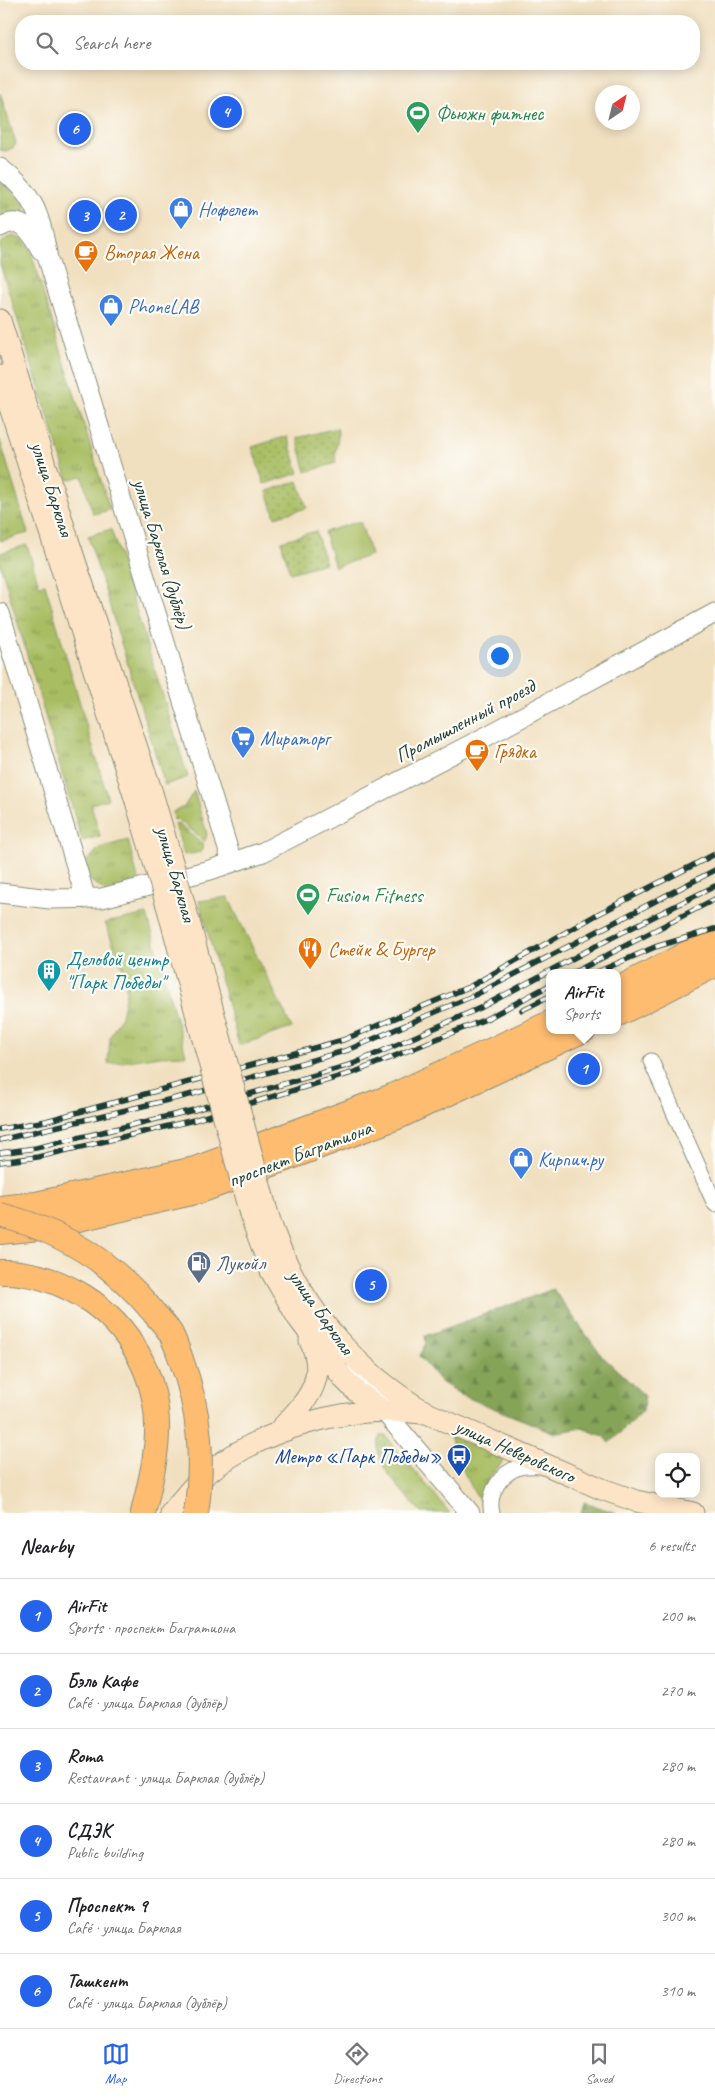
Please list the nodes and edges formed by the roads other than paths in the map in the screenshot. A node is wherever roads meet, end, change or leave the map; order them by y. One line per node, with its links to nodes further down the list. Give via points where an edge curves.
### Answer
1 (0, 168): 3 (street, улица Барклая (дублёр), via 25,192 36,208)
2 (0, 227): 3 (street, улица Барклая (дублёр), via 14,223 26,227)
3 (48, 259): 9 (street, улица Барклая (дублёр))
4 (0, 320): 8 (main road, улица Барклая)
5 (0, 376): 8 (main road, улица Барклая)
6 (0, 613): 11 (street)
7 (715, 613): 9 (street, Промышленный проезд, via 272,847)
8 (143, 795): 22 (main road, улица Барклая, bridge, via 184,903)
9 (232, 862): 11 (street, Промышленный проезд, via 120,894)
10 (0, 893): 11 (street, Промышленный проезд, via 50,899)
11 (86, 899)
12 (715, 940): 14 (main road)
13 (715, 965): 15 (main road)
14 (621, 987)
15 (621, 1012)
16 (546, 1025): 21 (main road, проспект Багратиона, via 390,1096 195,1169 36,1204)
17 (575, 1034): 24 (main road, проспект Багратиона, via 400,1116 200,1191 39,1228)
18 (650, 1061): 19 (street)
19 (712, 1187): 20 (street)
20 (715, 1204)
21 (0, 1208)
22 (258, 1211): 26 (main road, улица Барклая, via 271,1272); 27 (main road, улица Барклая, via 318,1316)
23 (0, 1215): 34 (main road, bridge, via 22,1220 60,1236 97,1257 137,1291 171,1335 191,1386 200,1430)
24 (0, 1232)
25 (0, 1272): 32 (main road, via 38,1276 66,1286 94,1303 120,1326 138,1352 149,1378 157,1433 154,1466)
26 (298, 1318): 28 (main road, улица Барклая, via 356,1392); 30 (main road, via 317,1358 315,1385 308,1398)
27 (353, 1357): 28 (street, улица Барклая); 29 (main road, улица Неверовского, via 392,1391)
28 (384, 1411): 29 (main road); 30 (main road, via 348,1414); 35 (street, улица Барклая)
29 (430, 1414): 31 (main road, улица Неверовского)
30 (275, 1434): 33 (main road, via 229,1458 202,1478)
31 (548, 1466): 36 (street, via 531,1465 510,1471 495,1486 491,1497); 37 (main road, улица Неверовского, via 636,1501)
32 (143, 1513)
33 (171, 1513)
34 (196, 1513)
35 (470, 1513)
36 (492, 1513)
37 (693, 1513)

